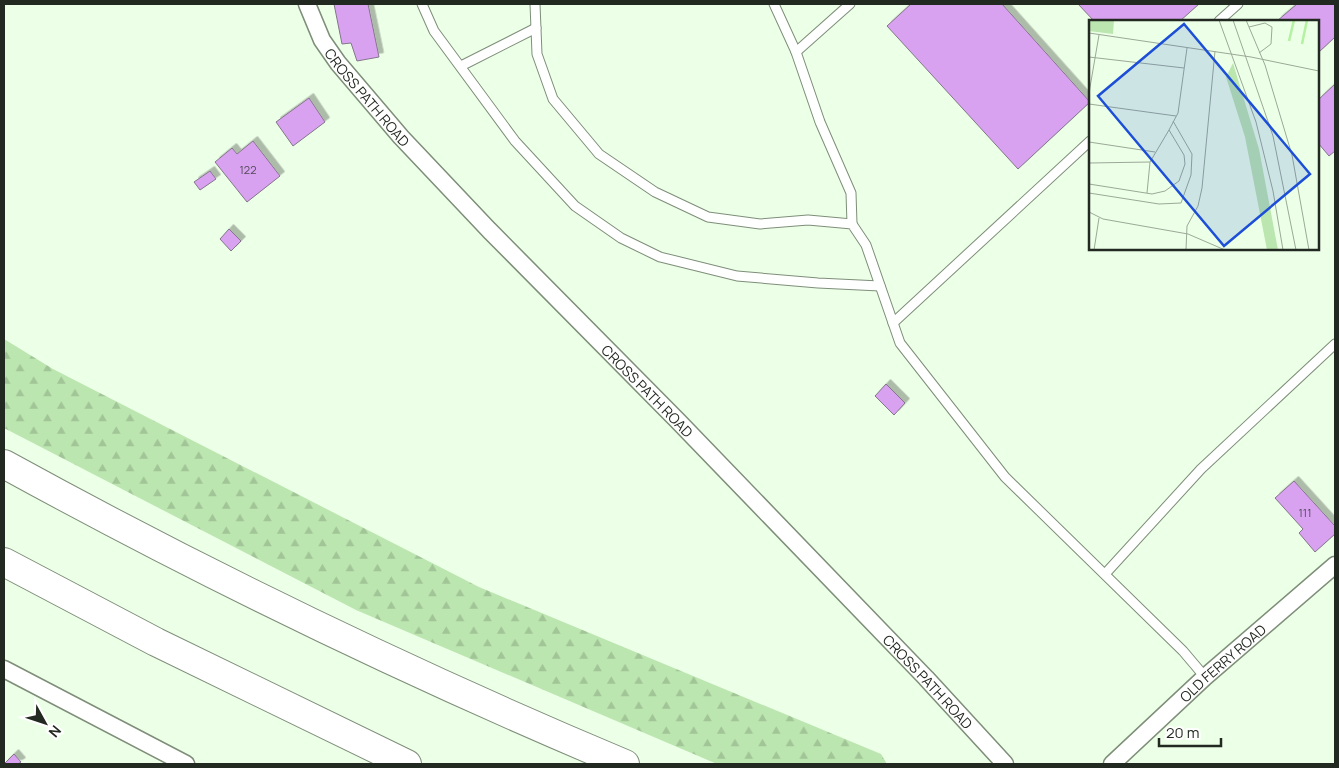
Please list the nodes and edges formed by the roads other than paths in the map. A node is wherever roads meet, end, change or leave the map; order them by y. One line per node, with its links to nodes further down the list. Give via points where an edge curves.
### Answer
1 (307, 4): 25 (street, CROSS PATH ROAD, via 322,40 338,63 401,137 926,678)
2 (422, 4): 10 (lane, via 434,30)
3 (535, 4): 8 (lane)
4 (774, 4): 9 (lane)
5 (850, 4): 9 (lane)
6 (1238, 4): 7 (lane)
7 (1221, 20)
8 (536, 28): 10 (lane); 12 (lane, via 537,54 553,99 599,154 655,192 708,217 760,224 808,220)
9 (796, 52): 12 (lane, via 820,122 851,193)
10 (461, 66): 13 (lane, via 536,165 575,206 621,238 660,257 737,276)
11 (1089, 142): 14 (lane)
12 (852, 224): 13 (lane, via 866,245)
13 (880, 286): 14 (lane)
14 (893, 323): 19 (lane, via 900,343 1005,477)
15 (1335, 344): 19 (lane, via 1201,469)
16 (4, 464): 24 (highway, via 296,615 508,714)
17 (4, 562): 23 (highway, via 156,642)
18 (1335, 565): 21 (street, OLD FERRY ROAD)
19 (1105, 574): 21 (lane)
20 (4, 669): 22 (street)
21 (1205, 677): 26 (street, OLD FERRY ROAD)
22 (186, 764)
23 (406, 764)
24 (625, 764)
25 (1005, 764)
26 (1112, 764)

